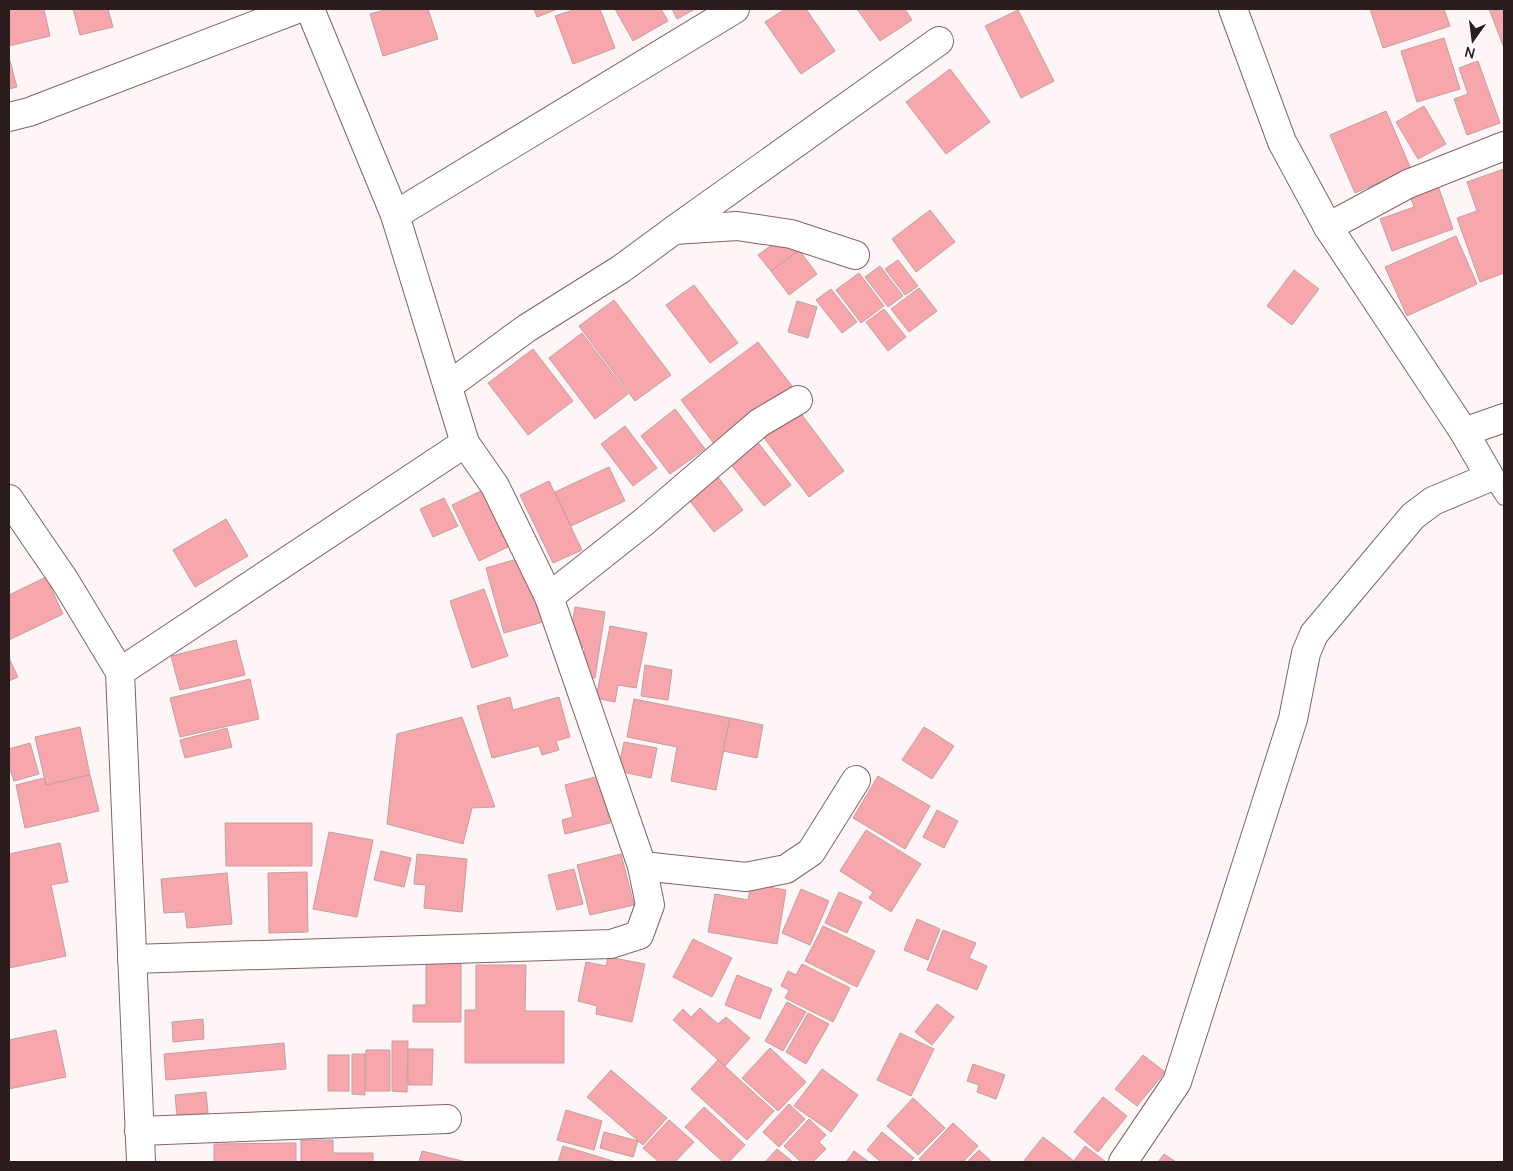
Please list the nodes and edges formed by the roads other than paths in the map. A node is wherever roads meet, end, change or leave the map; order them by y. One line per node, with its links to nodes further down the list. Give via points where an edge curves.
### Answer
1 (297, 9): 6 (street)
2 (310, 9): 8 (street)
3 (735, 9): 8 (street)
4 (1233, 9): 9 (street, via 1282,142)
5 (939, 40): 10 (street)
6 (9, 117)
7 (1504, 146): 9 (street, via 1408,184)
8 (395, 215): 12 (street)
9 (1328, 227): 15 (street)
10 (674, 230): 11 (street, via 737,226 791,234); 12 (street, via 621,269 527,328)
11 (855, 255)
12 (448, 386): 16 (street)
13 (798, 400): 19 (street, via 758,423)
14 (1504, 418): 15 (street)
15 (1464, 432): 17 (street)
16 (465, 442): 19 (street, via 496,486); 20 (street)
17 (1497, 487): 27 (street, via 1433,500 1413,516 1314,634 1301,671 1293,719 1177,1082)
18 (9, 498): 20 (street, via 65,580)
19 (549, 597): 22 (street)
20 (120, 672): 23 (street)
21 (856, 780): 22 (street, via 811,852 786,870 746,878)
22 (642, 866): 23 (street, via 650,905 639,935 611,944)
23 (132, 959): 25 (street)
24 (447, 1119): 25 (street)
25 (139, 1131): 26 (street)
26 (141, 1162)
27 (1123, 1162)

